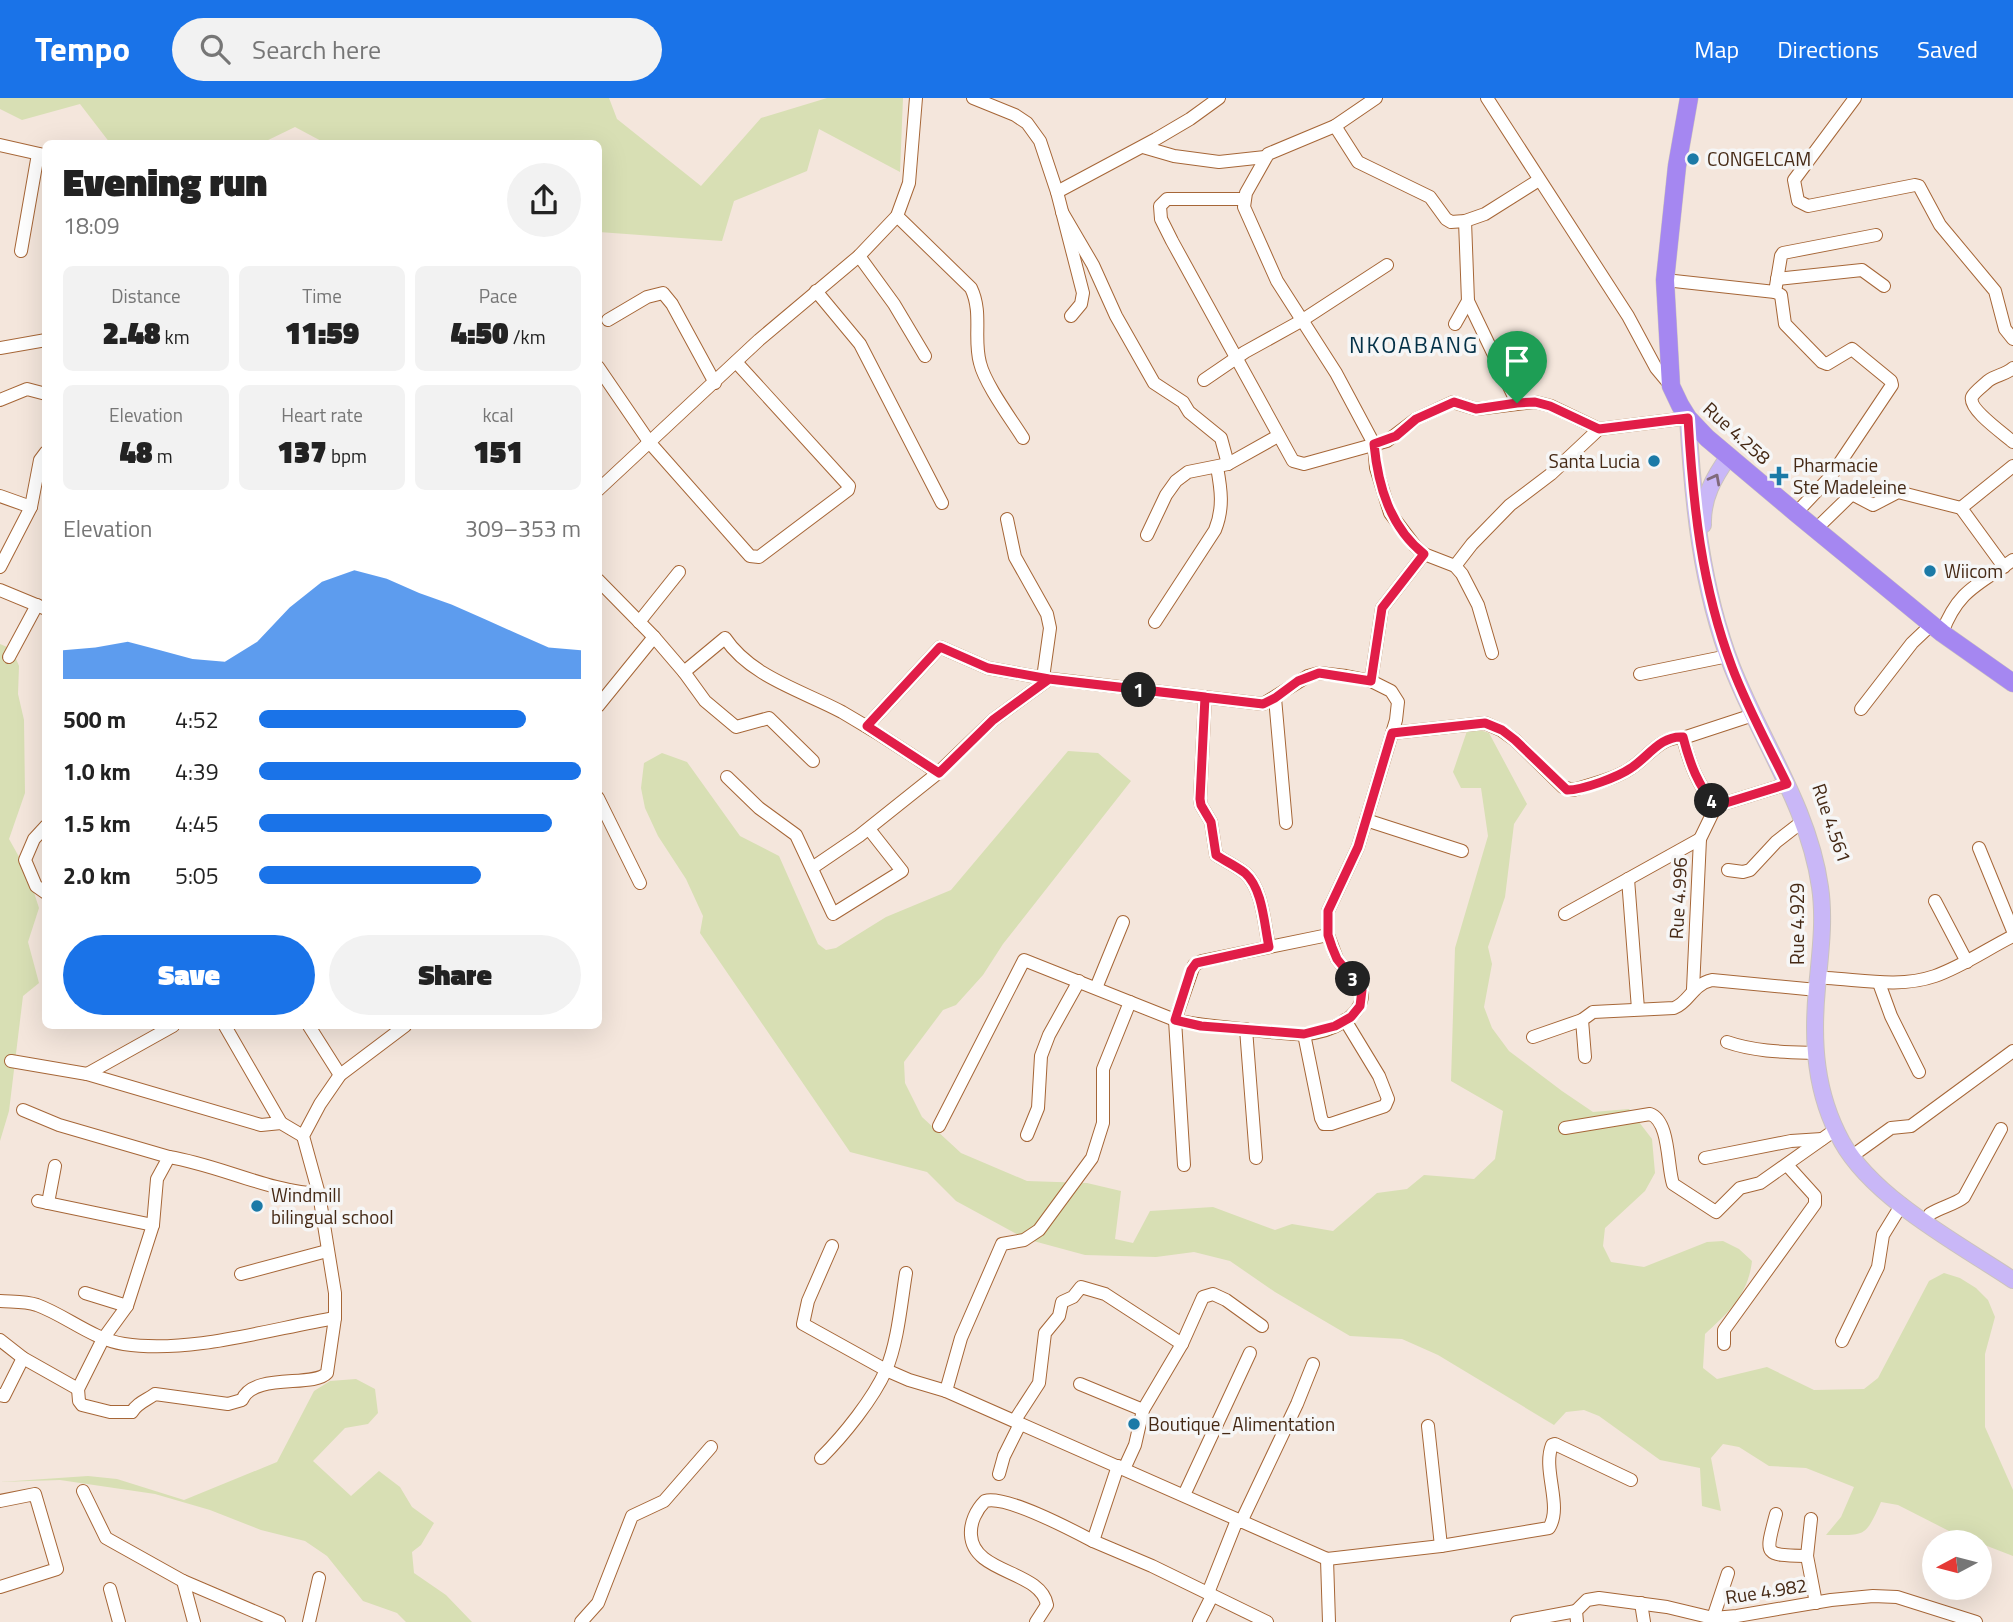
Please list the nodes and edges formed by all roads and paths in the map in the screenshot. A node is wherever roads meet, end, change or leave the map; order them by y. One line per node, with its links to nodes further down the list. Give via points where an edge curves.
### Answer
1 (916, 98): 17 (street, via 909,183)
2 (973, 98): 14 (street, via 1015,115 1035,131)
3 (1219, 98): 10 (street)
4 (1376, 98): 8 (street)
5 (1487, 98): 13 (street)
6 (1689, 98): 23 (highway, Rue 4.258)
7 (1855, 98): 33 (street, via 1794,180 1798,201 1808,206 1919,187 1940,225 1995,291 2005,329)
8 (1335, 126): 12 (street); 18 (street, via 1358,162 1430,197 1448,221)
9 (0, 145): 11 (street)
10 (1143, 147): 12 (street, via 1219,162); 14 (street)
11 (42, 155): 20 (street)
12 (1265, 157): 15 (street)
13 (1539, 180): 18 (street, via 1506,203); 43 (street)
14 (1057, 192): 16 (street)
15 (1243, 199): 31 (street, via 1261,248); 37 (street, via 1167,199 1160,206 1161,219)
16 (1062, 212): 29 (street, via 1083,293); 56 (street, via 1154,383 1222,438)
17 (897, 216): 21 (street); 50 (street, via 971,288 977,304 980,365)
18 (1465, 221): 28 (street)
19 (1876, 235): 24 (street, via 1783,253)
20 (21, 251)
21 (859, 256): 26 (street); 36 (street)
22 (1387, 265): 31 (street)
23 (1665, 279): 27 (street); 43 (highway, Rue 4.258)
24 (1777, 279): 25 (street, via 1862,270); 27 (street)
25 (1884, 286)
26 (816, 291): 38 (street); 60 (street, via 860,344)
27 (1775, 292): 63 (street, via 1781,295 1785,324 1822,362 1827,364 1852,349 1892,385 1831,476)
28 (1468, 301): 32 (street); 46 (street)
29 (1071, 316)
30 (608, 320): 41 (street, via 663,293)
31 (1301, 321): 37 (street); 53 (street, via 1336,373)
32 (1455, 324)
33 (2013, 339)
34 (42, 341): 35 (street)
35 (0, 348)
36 (925, 356)
37 (1236, 358): 40 (street); 49 (street)
38 (736, 362): 41 (street); 52 (street, via 849,484 848,490 754,557)
39 (2013, 368): 51 (street, via 1990,379 1971,400 1975,410)
40 (1205, 380)
41 (715, 383): 52 (street)
42 (603, 385): 52 (street)
43 (1671, 386): 47 (highway, Rue 4.258)
44 (42, 393): 45 (street, via 26,389)
45 (0, 400)
46 (1517, 403): 48 (street, via 1550,406); 53 (street, via 1476,409 1454,402)
47 (1688, 418): 48 (street); 54 (highway, Rue 4.258); 80 (main road, Rue 4.929, via 1696,524)
48 (1599, 429): 69 (street, via 1510,505)
49 (1278, 436): 53 (street, via 1293,461 1304,464); 56 (street)
50 (1023, 438)
51 (2013, 442)
52 (650, 443): 58 (street)
53 (1374, 444): 67 (street, via 1390,513)
54 (1729, 456): 63 (highway, Rue 4.258); 124 (main road, Rue 4.561, one-way to 54, via 1831,910 1825,862 1802,797 1746,685 1707,547 1705,500)
55 (42, 457): 61 (street)
56 (1222, 466): 66 (street, via 1188,472 1176,481); 76 (street, via 1222,503 1215,530)
57 (2013, 466): 62 (street)
58 (602, 486)
59 (0, 496): 61 (street)
60 (942, 503)
61 (31, 507): 70 (street)
62 (1961, 509): 65 (street, via 1898,492 1872,505 1852,494); 68 (street)
63 (1796, 513): 65 (highway, Rue 4.258)
64 (1007, 519): 84 (street, via 1015,557 1050,628)
65 (1817, 528): 77 (highway, Rue 4.258)
66 (1147, 535)
67 (1424, 554): 69 (street); 85 (street, via 1382,608)
68 (2008, 564): 77 (street, via 1965,593)
69 (1455, 566): 79 (street, via 1478,605)
70 (0, 567)
71 (679, 572): 75 (street)
72 (602, 584): 75 (street)
73 (1, 595): 74 (street)
74 (41, 607): 81 (street)
75 (639, 622): 78 (street)
76 (1155, 622)
77 (1937, 628): 86 (highway, Rue 4.258); 90 (street, via 1912,643)
78 (654, 637): 82 (street); 89 (street)
79 (1492, 653)
80 (1728, 656): 83 (street); 91 (main road, Rue 4.929)
81 (9, 657)
82 (684, 672): 92 (street, via 725,638 739,655 794,691); 95 (street, via 705,701 736,727 769,718)
83 (1640, 674)
84 (1046, 679): 87 (street); 92 (street, via 988,668 940,647); 96 (street, via 993,720)
85 (1371, 681): 88 (street, via 1319,673); 93 (street, via 1396,696)
86 (2013, 683)
87 (1205, 697): 88 (street, via 1263,704); 120 (street, via 1201,805 1211,822 1216,855 1252,882)
88 (1275, 698): 103 (street)
89 (602, 701)
90 (1861, 709)
91 (1753, 715): 94 (street); 98 (main road, Rue 4.929)
92 (867, 726): 96 (street)
93 (1392, 733): 94 (street, via 1485,723 1515,740 1567,790 1631,769 1664,741); 101 (street)
94 (1683, 737): 99 (street, via 1693,773)
95 (813, 761)
96 (939, 773): 104 (street)
97 (727, 777): 109 (street, via 758,808 796,835)
98 (1787, 784): 99 (street); 102 (main road, Rue 4.929)
99 (1716, 806): 106 (street, Rue 4.996)
100 (602, 810): 112 (street)
101 (1366, 820): 108 (street); 118 (street, via 1328,911)
102 (1803, 821): 110 (street, via 1750,870); 124 (main road, Rue 4.929, via 1821,890)
103 (1286, 823)
104 (869, 829): 109 (street); 109 (street, via 902,872 833,914)
105 (42, 830): 113 (street, via 25,860)
106 (1700, 839): 111 (street); 126 (street, Rue 4.996)
107 (1979, 848): 117 (street)
108 (1462, 851)
109 (812, 868)
110 (1728, 870)
111 (1628, 879): 115 (street); 128 (street)
112 (640, 883)
113 (42, 890)
114 (1936, 901): 121 (street)
115 (1565, 914)
116 (1123, 922): 125 (street)
117 (2013, 931)
118 (1328, 935): 120 (street); 130 (street, via 1337,959 1362,990 1360,1006)
119 (2013, 936): 121 (street)
120 (1269, 947): 129 (street, via 1196,963)
121 (1967, 962): 123 (street, via 1934,976)
122 (1079, 981): 125 (street); 149 (street, via 1023,961); 153 (street, via 1041,1056 1038,1108)
123 (1879, 983): 124 (street); 144 (street)
124 (1822, 984): 126 (street, via 1712,980); 141 (main road, Rue 4.929); 155 (main road, Rue 4.561, via 1822,1041 1828,1081 1838,1113)
125 (1096, 988): 127 (street)
126 (1693, 989): 128 (street, via 1678,1007)
127 (1130, 1002): 129 (street); 188 (street, via 1103,1069 1102,1123 1092,1158 1039,1230 1024,1240 1002,1244 961,1338)
128 (1638, 1009): 131 (street, via 1593,1012)
129 (1175, 1020): 136 (street); 159 (street)
130 (1345, 1020): 137 (street); 137 (street, via 1379,1076 1388,1099 1385,1107 1324,1124)
131 (1582, 1020): 138 (street); 142 (street)
132 (168, 1029): 145 (street)
133 (227, 1029): 148 (street)
134 (311, 1029): 146 (street)
135 (399, 1029): 146 (street)
136 (1245, 1029): 137 (street); 157 (street)
137 (1304, 1034)
138 (1533, 1037)
139 (1727, 1042): 141 (street, via 1765,1051)
140 (2013, 1051): 155 (street, via 1911,1126 1891,1128)
141 (1815, 1052): 152 (main road, Rue 4.929)
142 (1585, 1057)
143 (11, 1061): 145 (street)
144 (1919, 1072)
145 (87, 1074): 148 (street, via 261,1125)
146 (340, 1075): 154 (street)
147 (23, 1110): 156 (street)
148 (281, 1123): 154 (street)
149 (939, 1126)
150 (1565, 1128): 160 (street, via 1655,1116 1660,1120 1673,1184 1716,1212 1741,1188 1760,1183)
151 (2001, 1129): 164 (street, via 1964,1197)
152 (1829, 1134): 158 (street); 160 (street); 163 (main road, Rue 4.929, via 1866,1175)
153 (1027, 1135)
154 (303, 1136): 162 (street)
155 (1859, 1151): 164 (main road, Rue 4.561, via 1884,1180)
156 (169, 1157): 162 (street, via 279,1188); 165 (street, via 157,1180)
157 (1256, 1158)
158 (1705, 1158)
159 (1184, 1165)
160 (1787, 1165): 181 (street, via 1815,1196 1815,1204 1724,1330)
161 (55, 1166): 165 (street, via 43,1202)
162 (318, 1194): 167 (street)
163 (1902, 1204): 171 (main road, Rue 4.929); 179 (street, via 1883,1235 1878,1267)
164 (1930, 1214): 168 (main road, Rue 4.561)
165 (153, 1225): 174 (street)
166 (832, 1246): 185 (street, via 803,1324)
167 (327, 1251): 170 (street); 175 (street)
168 (2013, 1269)
169 (906, 1273): 185 (street)
170 (241, 1274)
171 (2013, 1280)
172 (85, 1293): 174 (street)
173 (0, 1301): 177 (street, via 35,1304)
174 (127, 1306): 177 (street)
175 (335, 1318): 177 (street, via 207,1342 157,1346); 187 (street, via 324,1376 254,1387 236,1402 200,1402 155,1394 131,1412 110,1412 82,1405)
176 (1262, 1326): 180 (street, via 1213,1294 1203,1297)
177 (103, 1339): 187 (street)
178 (0, 1340): 183 (street)
179 (1842, 1340)
180 (1181, 1344): 190 (street); 191 (street, via 1105,1294 1081,1287 1062,1302 1059,1316 1045,1333 1039,1383)
181 (1724, 1344)
182 (1251, 1353): 199 (street)
183 (23, 1358): 187 (street); 189 (street, via 4,1396)
184 (1313, 1363): 203 (street)
185 (887, 1370): 188 (street); 194 (street, via 843,1436)
186 (1080, 1384): 190 (street)
187 (78, 1389)
188 (946, 1391): 191 (street)
189 (0, 1395)
190 (1143, 1410): 195 (street, via 1135,1445)
191 (1018, 1422): 195 (street); 196 (street)
192 (1428, 1426): 205 (street)
193 (711, 1447): 222 (street, via 664,1501 632,1516 598,1603)
194 (821, 1458)
195 (1121, 1467): 199 (street); 204 (street)
196 (999, 1474)
197 (1631, 1480): 205 (street, via 1552,1445 1548,1455 1554,1515 1549,1528)
198 (83, 1491): 210 (street, via 106,1538)
199 (1184, 1495): 203 (street)
200 (0, 1501): 211 (street, via 36,1494 57,1569)
201 (1776, 1514): 206 (street, via 1770,1551)
202 (1811, 1519): 206 (street)
203 (1239, 1521): 207 (street); 213 (street)
204 (1093, 1541): 213 (street); 223 (street, via 999,1500 985,1501 978,1509 970,1528 974,1549 1044,1594 1047,1605)
205 (1441, 1546): 207 (street)
206 (1807, 1556): 215 (street)
207 (1327, 1559): 226 (street)
208 (1728, 1573): 217 (street)
209 (319, 1578): 221 (street)
210 (183, 1581): 219 (street); 220 (street)
211 (0, 1587)
212 (110, 1589): 218 (street)
213 (1210, 1594): 224 (street); 225 (street)
214 (1641, 1603): 216 (street, Rue 4.982, via 1587,1600); 217 (street, Rue 4.982); 228 (street)
215 (1816, 1603): 217 (street, Rue 4.982); 229 (street, Rue 4.982, via 1897,1597)
216 (1576, 1616): 227 (street, Rue 4.982)
217 (1713, 1618)
218 (119, 1622)
219 (194, 1622)
220 (279, 1622)
221 (310, 1622)
222 (581, 1622)
223 (1036, 1622)
224 (1199, 1622)
225 (1265, 1622)
226 (1329, 1622)
227 (1517, 1622)
228 (1644, 1622)
229 (1976, 1622)

